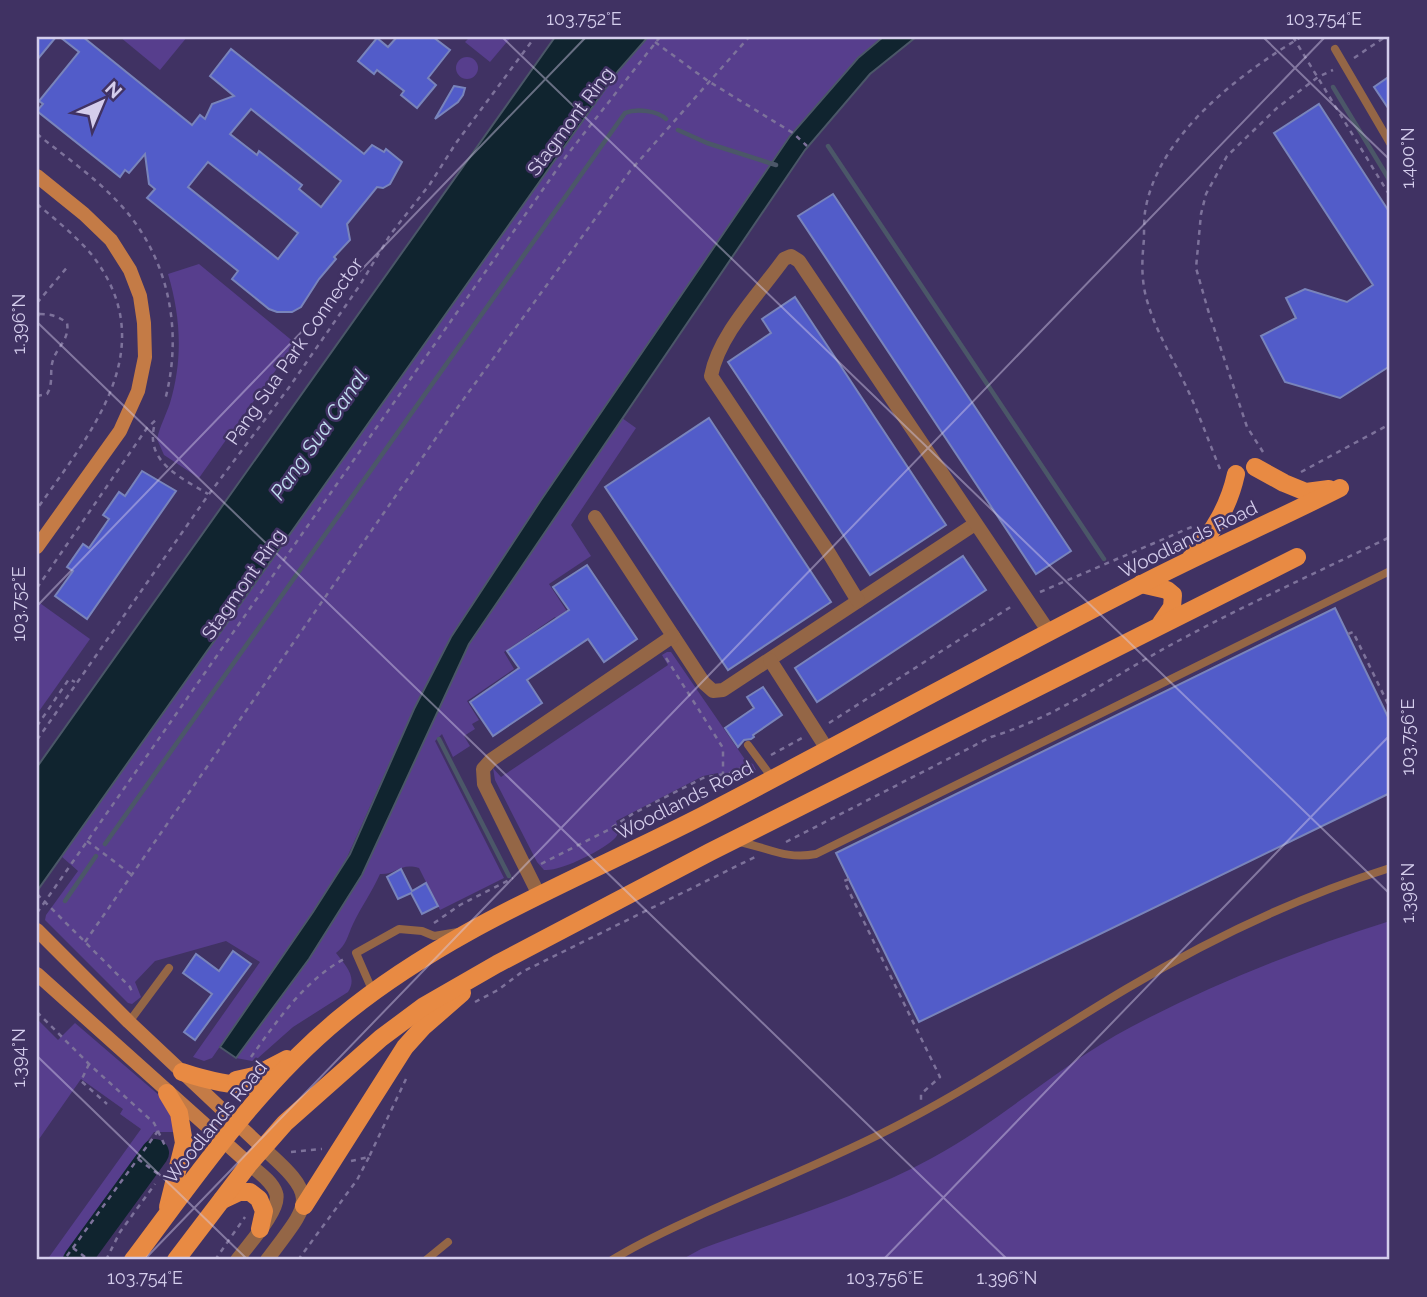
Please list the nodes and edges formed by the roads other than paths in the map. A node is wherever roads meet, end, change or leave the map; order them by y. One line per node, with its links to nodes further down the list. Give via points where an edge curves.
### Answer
1 (1335, 50): 2 (lane)
2 (1390, 143)
3 (37, 176): 8 (street, via 111,240 130,270 140,296 145,357 138,391 120,431)
4 (1261, 464): 10 (main road, Woodlands Road, via 1284,483 1306,492 1340,488)
5 (1236, 474): 10 (main road, via 1211,534)
6 (595, 517): 16 (street)
7 (975, 524): 13 (street); 13 (street, via 799,261 791,256 784,259 724,340 714,357 711,376); 15 (street)
8 (37, 547)
9 (1297, 556): 14 (main road)
10 (1188, 561): 12 (main road, Woodlands Road)
11 (1390, 571): 21 (lane, via 816,855 800,858)
12 (1141, 584): 14 (main road, via 1173,595 1172,607); 15 (main road, Woodlands Road)
13 (858, 601): 17 (street)
14 (1158, 626): 21 (main road)
15 (1049, 632): 19 (main road, Woodlands Road)
16 (673, 636): 17 (street, via 713,691 723,690); 23 (street, via 483,769 484,784)
17 (770, 660): 19 (street)
18 (748, 745): 20 (lane)
19 (827, 749): 20 (main road, Woodlands Road)
20 (773, 779): 23 (main road, Woodlands Road)
21 (732, 841): 26 (main road)
22 (1390, 868): 50 (lane, via 1308,896 1241,926 1128,988 913,1118)
23 (539, 895): 25 (main road, Woodlands Road)
24 (37, 930): 30 (street)
25 (471, 930): 29 (main road, Woodlands Road); 29 (lane, via 433,936 399,929 356,953)
26 (497, 964): 38 (main road, via 424,1006 381,1038); 41 (main road, via 405,1047)
27 (169, 968): 30 (lane)
28 (37, 974): 35 (street)
29 (373, 992): 31 (main road, Woodlands Road)
30 (129, 1023): 32 (street)
31 (303, 1051): 33 (main road, via 254,1076); 34 (main road, Woodlands Road)
32 (182, 1072): 33 (main road); 36 (street)
33 (228, 1082): 34 (main road)
34 (269, 1085): 36 (main road, Woodlands Road)
35 (167, 1093): 37 (street); 42 (main road, via 179,1113 184,1143)
36 (237, 1123): 37 (main road, Woodlands Road); 38 (street)
37 (222, 1141): 39 (street); 42 (main road, Woodlands Road)
38 (263, 1148): 39 (main road); 41 (street, via 299,1184)
39 (249, 1164): 40 (main road); 43 (street, via 276,1191 278,1202)
40 (219, 1202): 43 (main road, via 250,1192 264,1212); 46 (main road)
41 (304, 1206): 48 (street)
42 (166, 1217): 45 (main road, Woodlands Road)
43 (260, 1229): 47 (street)
44 (448, 1242): 49 (lane)
45 (133, 1260)
46 (176, 1260)
47 (237, 1260)
48 (267, 1260)
49 (426, 1260)
50 (612, 1260)

